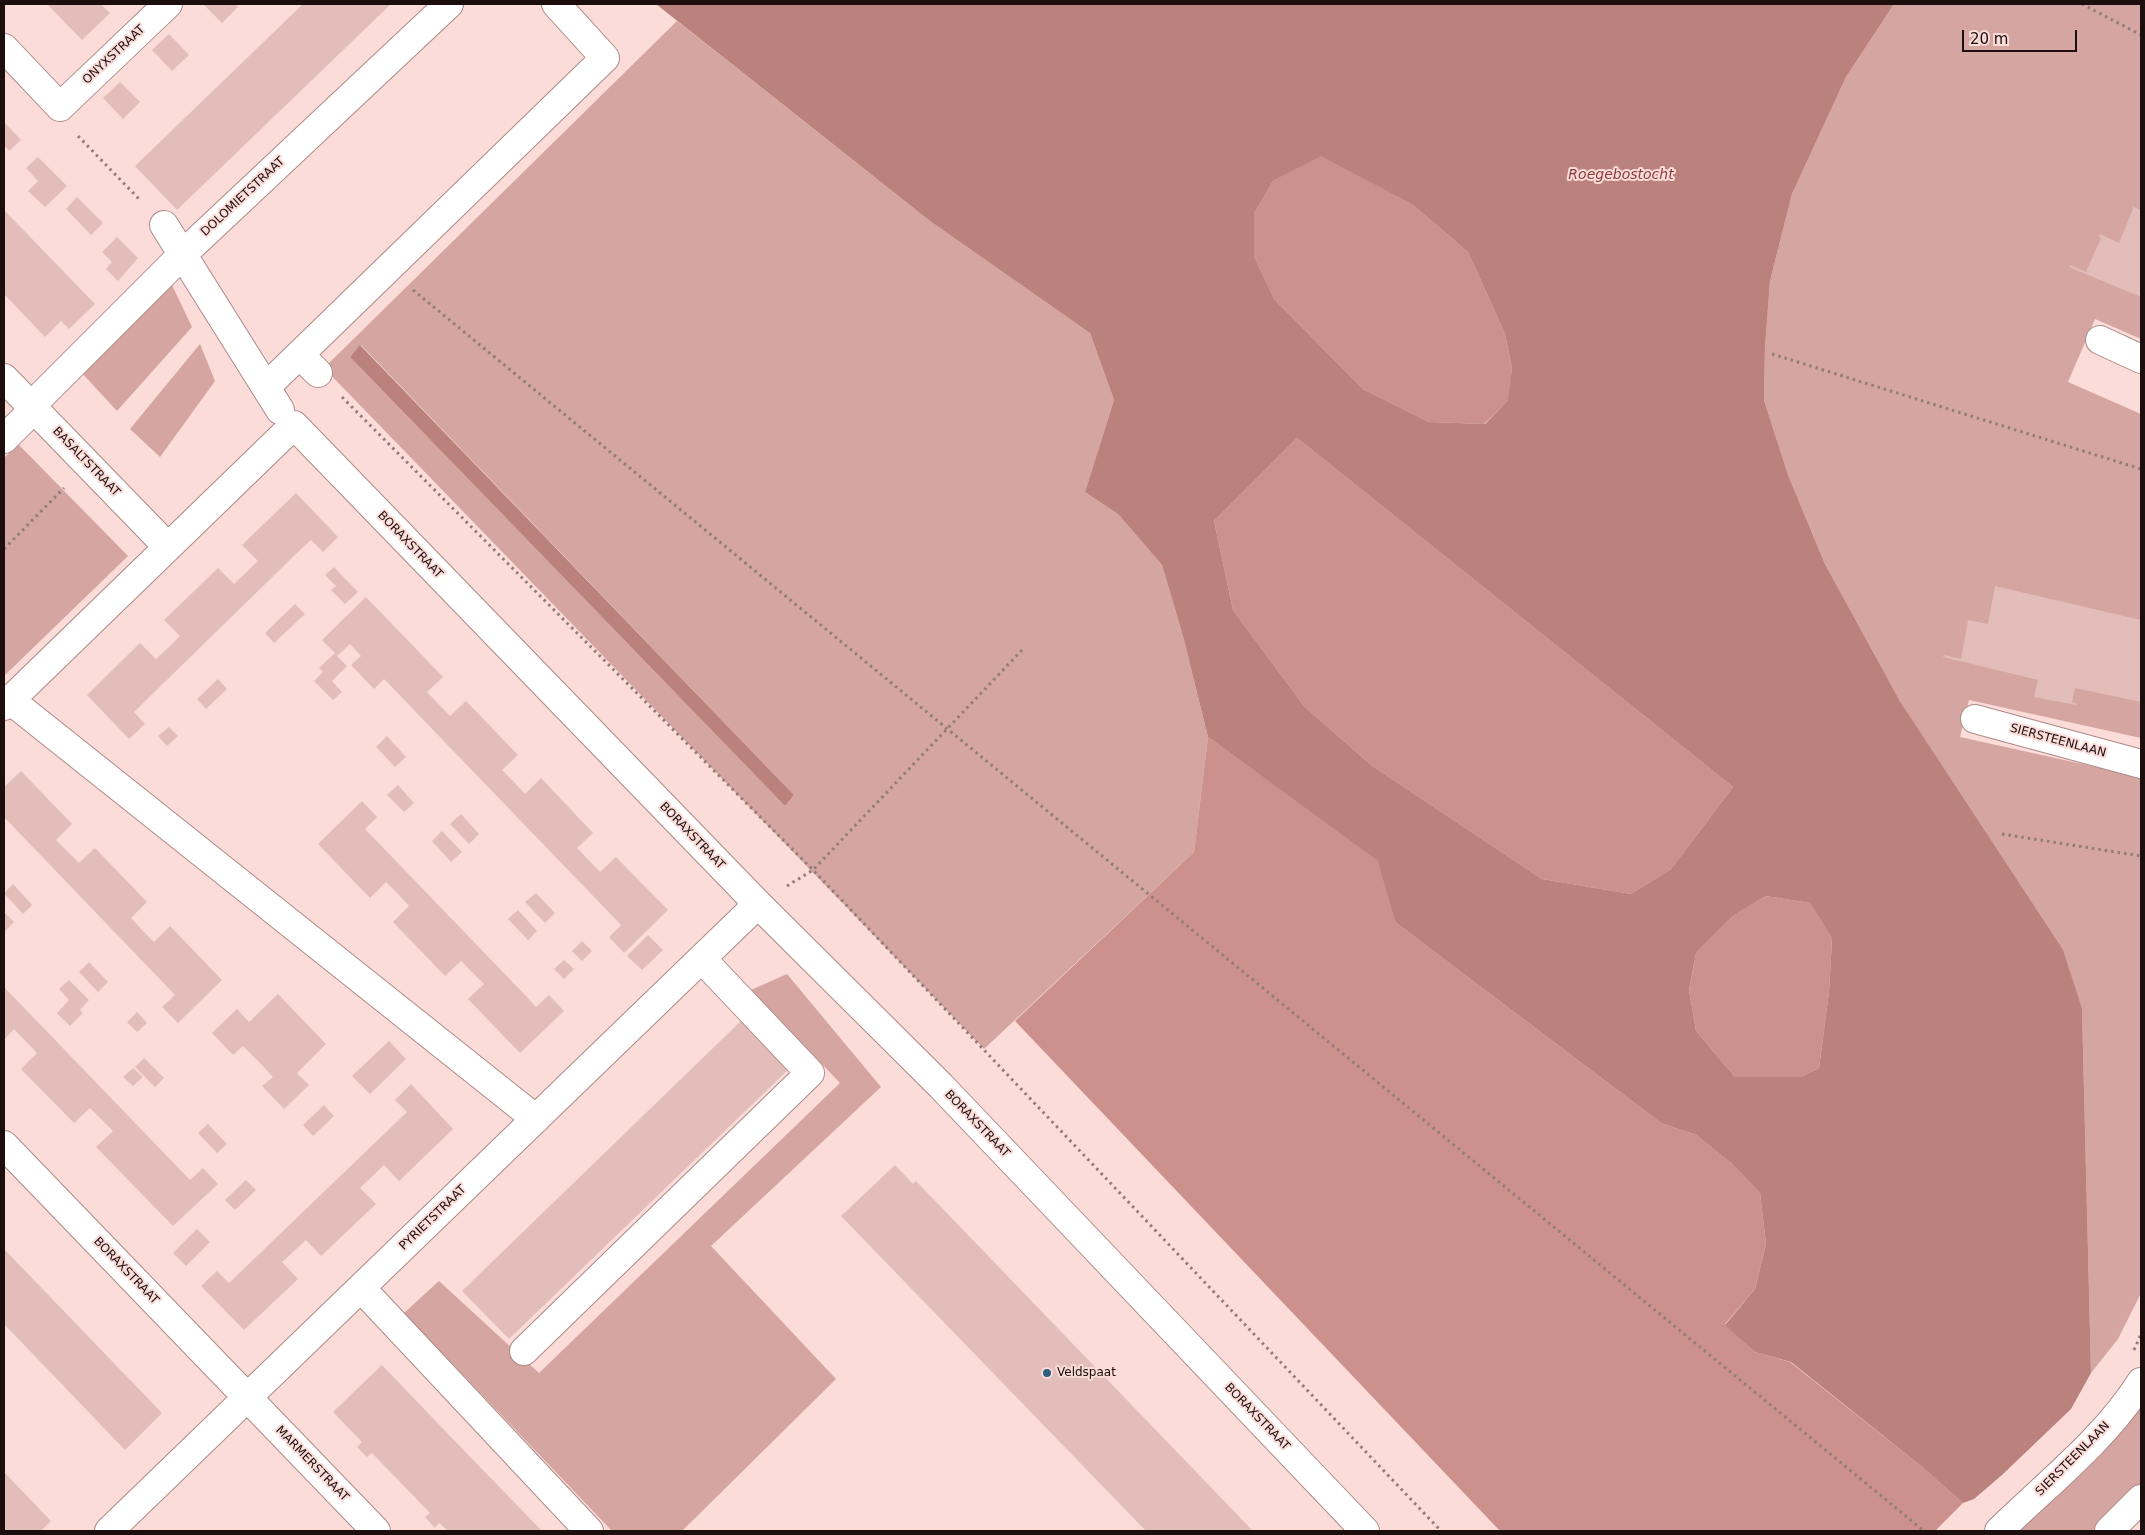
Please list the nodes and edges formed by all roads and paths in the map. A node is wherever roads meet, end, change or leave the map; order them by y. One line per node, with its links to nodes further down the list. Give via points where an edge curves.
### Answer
1 (168, 4): 7 (street, ONYXSTRAAT)
2 (449, 4): 9 (street, DOLOMIETSTRAAT)
3 (556, 4): 10 (street, via 605,58)
4 (2082, 4): 5 (path)
5 (2141, 35)
6 (4, 48): 7 (street)
7 (60, 107): 8 (path, via 71,128)
8 (164, 225): 9 (street)
9 (183, 254): 14 (street, via 273,398); 16 (street, DOLOMIETSTRAAT)
10 (397, 277): 14 (street); 25 (path)
11 (2100, 340): 13 (street)
12 (1772, 354): 19 (path)
13 (2141, 359)
14 (309, 364): 29 (path)
15 (4, 378): 16 (street, BASALTSTRAAT)
16 (38, 402): 17 (street, DOLOMIETSTRAAT); 18 (street, BASALTSTRAAT)
17 (4, 439)
18 (88, 464): 20 (street, BASALTSTRAAT); 21 (path)
19 (2141, 469)
20 (167, 546): 23 (street, BORAXSTRAAT); 30 (street, BORAXSTRAAT, via 294,425)
21 (4, 549)
22 (1022, 650): 25 (path)
23 (7, 703): 32 (street, BORAXSTRAAT)
24 (1975, 719): 26 (street, SIERSTEENLAAN)
25 (946, 730): 29 (path); 44 (path)
26 (2141, 764)
27 (2002, 834): 28 (path)
28 (2141, 856)
29 (813, 870): 30 (path); 43 (path)
30 (758, 904): 31 (street, PYRIETSTRAAT); 42 (street, BORAXSTRAAT, via 942,1086)
31 (702, 959): 32 (street, PYRIETSTRAAT); 35 (street, via 810,1073)
32 (536, 1118): 34 (street, PYRIETSTRAAT)
33 (4, 1145): 37 (street, BORAXSTRAAT)
34 (361, 1288): 37 (street, PYRIETSTRAAT); 41 (street)
35 (524, 1351)
36 (2141, 1382): 45 (street, SIERSTEENLAAN, via 2128,1402 2086,1447)
37 (248, 1396): 39 (street, PYRIETSTRAAT); 40 (street, MARMERSTRAAT)
38 (2141, 1499): 46 (street)
39 (108, 1531)
40 (376, 1531)
41 (589, 1531)
42 (1365, 1531)
43 (1441, 1531)
44 (1924, 1531)
45 (1999, 1531)
46 (2109, 1531)

